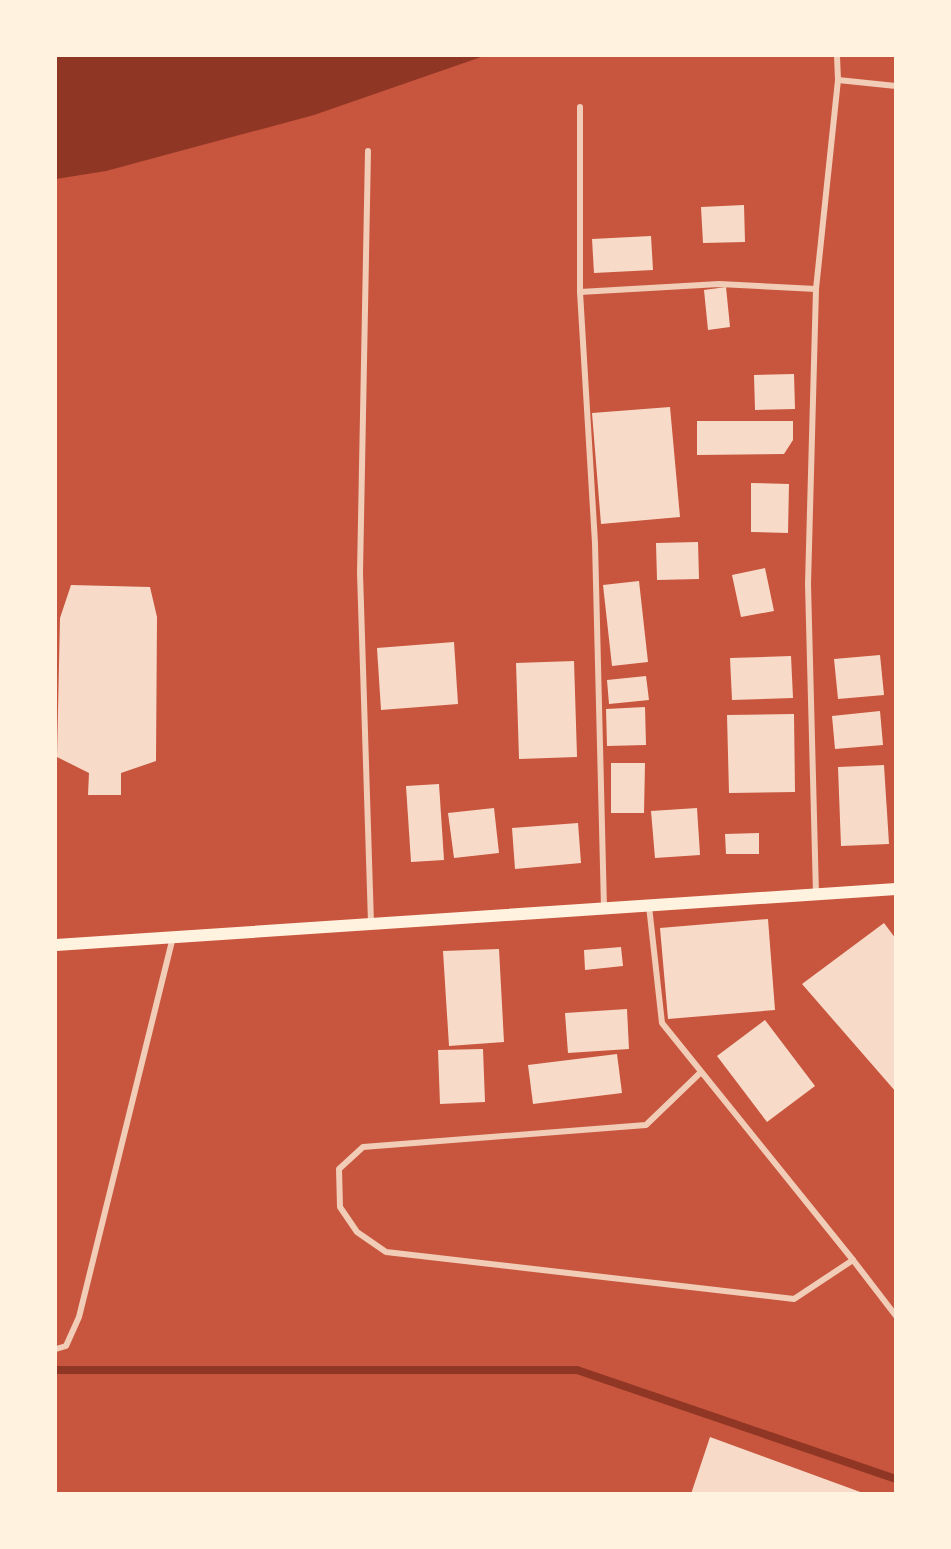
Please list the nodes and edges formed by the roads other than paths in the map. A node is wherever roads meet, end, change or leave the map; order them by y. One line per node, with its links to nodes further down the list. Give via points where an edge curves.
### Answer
1 (837, 56): 2 (street)
2 (838, 80): 3 (street); 6 (street)
3 (896, 86)
4 (580, 107): 7 (street)
5 (368, 151): 12 (street, via 360,573)
6 (816, 289): 7 (street, via 719,284); 9 (street, via 808,584)
7 (580, 292): 11 (street, via 595,543)
8 (896, 889): 9 (main road)
9 (816, 894): 10 (main road)
10 (649, 905): 11 (main road); 15 (street, via 662,1023)
11 (604, 908): 12 (main road)
12 (371, 923): 13 (main road)
13 (173, 937): 14 (main road); 18 (street, via 79,1317 66,1346)
14 (56, 945)
15 (700, 1073): 16 (street); 16 (street, via 646,1125 363,1147 339,1169 340,1206 357,1232 386,1252 794,1299)
16 (853, 1260): 17 (street)
17 (896, 1316)
18 (56, 1349)

